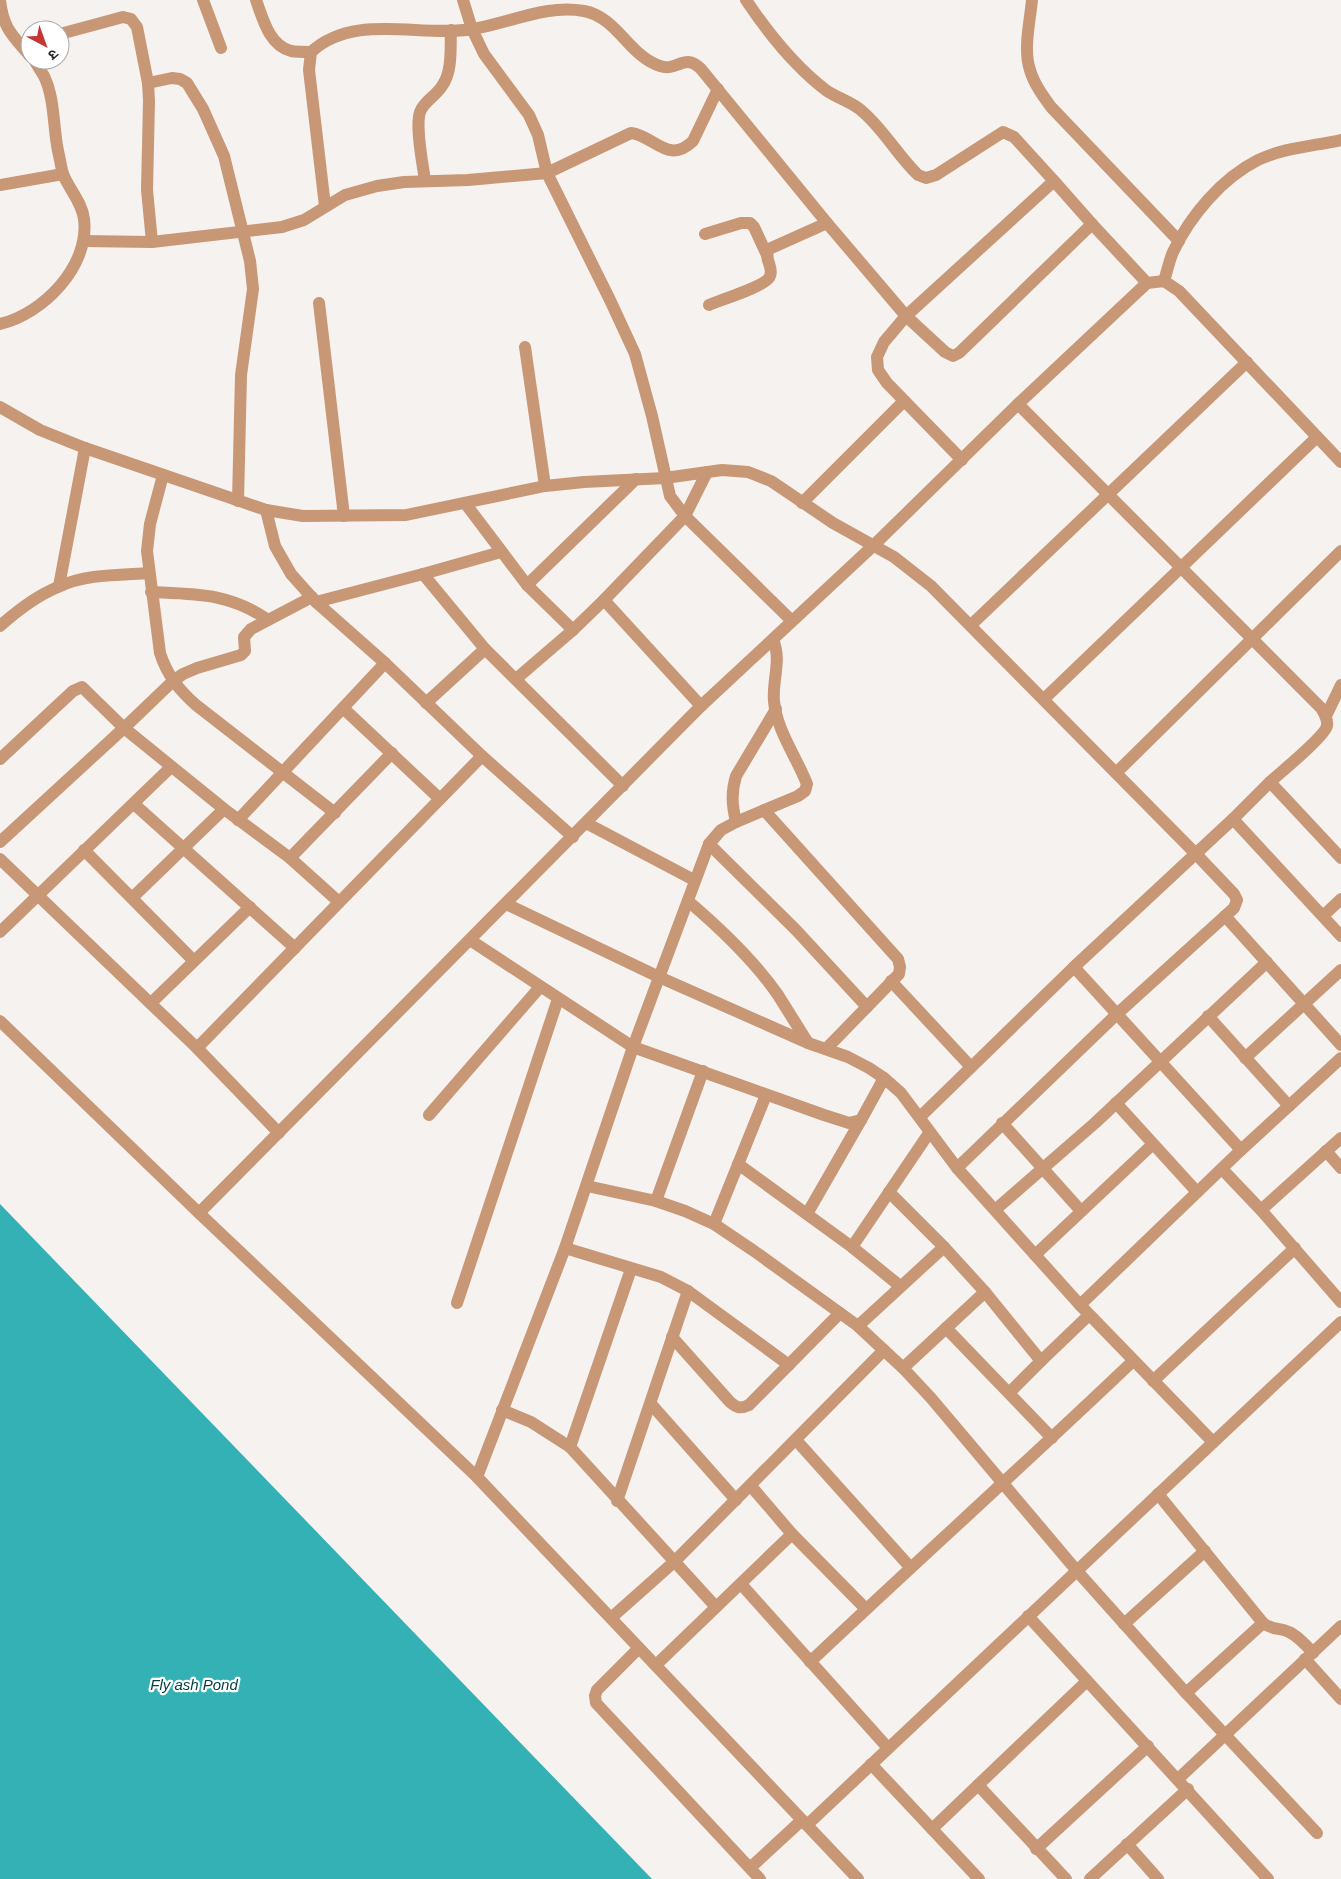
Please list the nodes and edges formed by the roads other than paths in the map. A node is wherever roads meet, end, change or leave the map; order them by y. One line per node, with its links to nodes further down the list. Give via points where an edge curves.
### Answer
1 (0, 0): 7 (street)
2 (203, 0): 12 (street)
3 (256, 0): 13 (street, via 271,36 280,46 292,51)
4 (463, 0): 8 (street)
5 (746, 0): 21 (street, via 807,74 838,98 864,112 918,175 926,178 936,175 1003,132 1014,137)
6 (1032, 0): 29 (street, via 1029,69 1038,89)
7 (1, 17): 11 (street)
8 (472, 29): 9 (street); 16 (street, via 530,14 584,11 610,23 651,62 663,67 690,61 696,64); 18 (street, via 484,54 529,115)
9 (451, 30): 13 (street, via 359,31 322,42); 20 (street, via 450,59 443,85 419,114)
10 (70, 31): 15 (street, via 123,17 131,19 137,26)
11 (20, 41)
12 (221, 48)
13 (311, 52): 23 (street, via 309,70)
14 (40, 70): 19 (street, via 50,97)
15 (148, 83): 26 (street, via 172,78 187,83 203,109 224,156); 30 (street, via 147,190)
16 (718, 89): 18 (street, via 693,141 686,147 679,150 663,148 631,133); 24 (street)
17 (1341, 140): 29 (street, via 1290,150 1238,172 1215,193)
18 (548, 173): 20 (street); 49 (street, via 635,354)
19 (63, 174): 22 (street); 28 (street, via 78,200 84,219)
20 (425, 181): 23 (street, via 377,186 345,195)
21 (1054, 181): 25 (street); 36 (street)
22 (0, 186)
23 (325, 206): 26 (street, via 304,220 282,228)
24 (827, 223): 31 (street); 36 (street)
25 (1092, 224): 33 (street); 36 (street, via 953,356 944,352)
26 (243, 233): 30 (street); 53 (street, via 253,288 241,374)
27 (705, 234): 31 (street, via 750,223)
28 (84, 241): 30 (street); 37 (street, via 77,262 50,296 32,312)
29 (1178, 241): 32 (street)
30 (152, 242)
31 (766, 253): 35 (street, via 771,271 768,280)
32 (1164, 281): 33 (street); 39 (street, via 1179,291)
33 (1147, 283): 41 (street)
34 (319, 303): 57 (street)
35 (709, 305)
36 (906, 316): 40 (street, via 884,342 877,357 878,370)
37 (0, 324)
38 (525, 347): 51 (street)
39 (1247, 362): 43 (street); 52 (street)
40 (904, 401): 45 (street); 55 (street)
41 (1018, 404): 45 (street); 52 (street)
42 (0, 407): 44 (street, via 40,430)
43 (1317, 437): 46 (street); 62 (street)
44 (85, 448): 48 (street); 66 (street)
45 (962, 460): 59 (street)
46 (1341, 462)
47 (707, 472): 49 (street); 55 (street, via 748,472 771,480); 58 (street)
48 (164, 475): 53 (street); 63 (street, via 150,524)
49 (665, 478): 50 (street); 58 (street, via 670,496)
50 (636, 479): 51 (street); 65 (street)
51 (545, 486): 54 (street)
52 (1110, 494): 62 (street); 72 (street)
53 (238, 501): 56 (street)
54 (465, 503): 57 (street, via 406,515); 61 (street)
55 (802, 504): 59 (street)
56 (266, 510): 57 (street, via 303,516); 68 (street, via 275,546 291,574)
57 (344, 516)
58 (685, 516): 69 (street); 71 (street)
59 (874, 545): 71 (street); 72 (street, via 930,586)
60 (1341, 551): 75 (street)
61 (501, 552): 64 (street); 65 (street)
62 (1181, 568): 75 (street); 82 (street)
63 (149, 573): 66 (street, via 103,576); 67 (street)
64 (423, 574): 68 (street); 77 (street)
65 (527, 585): 74 (street)
66 (59, 586): 73 (street, via 33,600)
67 (151, 592): 70 (street, via 199,594 238,602); 80 (street, via 160,653)
68 (314, 599): 70 (street); 78 (street)
69 (604, 600): 74 (street); 84 (street)
70 (268, 620): 80 (street, via 247,633 244,637 245,651 241,655 198,668)
71 (792, 621): 76 (street)
72 (971, 625): 82 (street)
73 (0, 626)
74 (573, 630): 79 (street)
75 (1251, 639): 87 (street); 94 (street)
76 (772, 640): 84 (street); 86 (street, via 777,652)
77 (485, 649): 79 (street); 83 (street)
78 (385, 663): 83 (street); 85 (street)
79 (516, 679): 96 (street)
80 (173, 681): 88 (street); 93 (street, via 196,705)
81 (1341, 685): 87 (street)
82 (1044, 699): 94 (street)
83 (426, 703): 90 (street)
84 (701, 706): 96 (street)
85 (343, 708): 89 (street); 93 (street)
86 (776, 709): 100 (street, via 778,721 807,784 798,796); 105 (street, via 736,776 731,802)
87 (1326, 716): 95 (street, via 1327,727 1320,736)
88 (124, 728): 91 (street, via 82,687 73,691); 92 (street); 107 (street)
89 (392, 753): 97 (street); 101 (street)
90 (482, 756): 97 (street); 106 (street)
91 (0, 759)
92 (172, 767): 98 (street); 99 (street)
93 (282, 773): 101 (street); 103 (street)
94 (1116, 773): 111 (street)
95 (1270, 782): 102 (street); 113 (street)
96 (623, 786): 104 (street)
97 (440, 799): 120 (street)
98 (134, 804): 109 (street); 110 (street)
99 (224, 809): 103 (street); 109 (street)
100 (764, 810): 105 (street); 134 (street, via 898,959 899,974)
101 (335, 814): 112 (street)
102 (1233, 819): 111 (street); 124 (street)
103 (238, 820): 112 (street)
104 (586, 822): 106 (street); 115 (street)
105 (736, 822): 108 (street, via 720,830)
106 (572, 837): 121 (street)
107 (0, 842)
108 (709, 844): 115 (street); 139 (street, via 796,930)
109 (184, 847): 117 (street); 122 (street)
110 (84, 850): 116 (street); 117 (street)
111 (1195, 853): 123 (street, via 1237,900); 131 (street)
112 (290, 858): 120 (street)
113 (1341, 858)
114 (0, 859): 116 (street)
115 (694, 880): 119 (street)
116 (38, 894): 125 (street); 137 (street)
117 (132, 898): 129 (street)
118 (1341, 899): 124 (street)
119 (688, 901): 133 (street); 143 (street, via 748,958 777,994)
120 (339, 902): 128 (street)
121 (506, 904): 127 (street); 133 (street)
122 (250, 907): 128 (street); 129 (street)
123 (1225, 916): 130 (street); 140 (street)
124 (1323, 916): 126 (street)
125 (0, 932)
126 (1341, 936)
127 (470, 940): 135 (street); 161 (street)
128 (295, 948): 146 (street)
129 (194, 961): 137 (street)
130 (1267, 962): 138 (street); 141 (street)
131 (1074, 967): 140 (street); 151 (street)
132 (1341, 970): 138 (street)
133 (658, 977): 143 (street); 145 (street)
134 (891, 981): 139 (street); 151 (street)
135 (540, 987): 136 (street); 157 (street)
136 (558, 999): 145 (street); 192 (street)
137 (151, 1003): 146 (street)
138 (1305, 1004): 144 (street); 148 (street)
139 (867, 1007): 147 (street)
140 (1116, 1014): 150 (street); 160 (street)
141 (1208, 1016): 148 (street); 150 (street)
142 (0, 1021): 179 (street)
143 (808, 1043): 147 (street)
144 (1341, 1045)
145 (633, 1047): 152 (street); 172 (street)
146 (197, 1048): 161 (street)
147 (826, 1049): 153 (street, via 848,1057)
148 (1245, 1058): 156 (street)
149 (1341, 1058): 156 (street)
150 (1160, 1061): 155 (street); 165 (street)
151 (971, 1067): 158 (street)
152 (703, 1071): 154 (street); 175 (street)
153 (884, 1078): 158 (street); 159 (street)
154 (766, 1095): 159 (street, via 849,1123); 167 (street)
155 (1116, 1103): 164 (street); 169 (street)
156 (1289, 1106): 165 (street)
157 (428, 1115)
158 (920, 1117): 162 (street)
159 (861, 1120): 180 (street)
160 (1002, 1123): 168 (street); 169 (street)
161 (279, 1133): 179 (street)
162 (929, 1133): 168 (street); 173 (street)
163 (1341, 1138): 166 (street)
164 (1153, 1144): 174 (street); 178 (street)
165 (1241, 1150): 171 (street)
166 (1326, 1151): 170 (street); 177 (street)
167 (738, 1164): 180 (street); 181 (street)
168 (957, 1168): 176 (street)
169 (1042, 1168): 176 (street); 178 (street)
170 (1341, 1168)
171 (1222, 1169): 174 (street); 177 (street)
172 (587, 1186): 175 (street); 184 (street)
173 (888, 1192): 182 (street); 183 (street)
174 (1197, 1192): 193 (street)
175 (656, 1201): 181 (street)
176 (995, 1210): 186 (street)
177 (1261, 1210): 185 (street)
178 (1081, 1211): 186 (street)
179 (199, 1213): 213 (street)
180 (808, 1214): 182 (street)
181 (714, 1224): 194 (street)
182 (852, 1247): 188 (street)
183 (944, 1247): 188 (street); 190 (street)
184 (565, 1248): 187 (street); 208 (street)
185 (1295, 1248): 191 (street); 205 (street)
186 (1034, 1255): 193 (street)
187 (632, 1269): 189 (street, via 661,1277); 212 (street)
188 (900, 1286): 197 (street)
189 (688, 1291): 199 (street); 203 (street)
190 (985, 1292): 198 (street); 201 (street)
191 (1341, 1302)
192 (457, 1303)
193 (1080, 1306): 195 (street)
194 (840, 1313): 197 (street); 203 (street)
195 (1089, 1315): 201 (street); 202 (street)
196 (1341, 1322): 211 (street)
197 (858, 1326): 200 (street)
198 (946, 1328): 204 (street); 206 (street)
199 (672, 1337): 203 (street, via 736,1407 749,1405); 207 (street)
200 (884, 1350): 204 (street); 210 (street)
201 (1041, 1361): 206 (street)
202 (1133, 1361): 205 (street); 209 (street)
203 (788, 1365)
204 (903, 1368): 214 (street)
205 (1153, 1381): 211 (street)
206 (1009, 1393): 209 (street)
207 (650, 1404): 217 (street); 218 (street)
208 (502, 1410): 212 (street, via 531,1422); 213 (street)
209 (1052, 1438): 214 (street)
210 (796, 1440): 215 (street); 222 (street)
211 (1213, 1442): 216 (street)
212 (570, 1447): 218 (street)
213 (477, 1477): 228 (street)
214 (1002, 1483): 222 (street); 223 (street)
215 (751, 1486): 217 (street); 219 (street)
216 (1158, 1494): 220 (street); 223 (street)
217 (736, 1500): 221 (street)
218 (618, 1501): 221 (street)
219 (792, 1534): 224 (street); 226 (street)
220 (1205, 1550): 229 (street); 230 (street)
221 (674, 1562): 225 (street); 228 (street)
222 (910, 1567): 226 (street)
223 (1077, 1570): 227 (street); 230 (street)
224 (740, 1584): 225 (street); 234 (street)
225 (716, 1607): 235 (street)
226 (866, 1609): 234 (street)
227 (1028, 1616): 236 (street); 241 (street)
228 (611, 1618): 232 (street)
229 (1263, 1623): 233 (street, via 1294,1635); 237 (street)
230 (1124, 1624): 237 (street)
231 (1341, 1626): 233 (street)
232 (639, 1648): 235 (street); 251 (street, via 597,1690 594,1696 596,1704)
233 (1309, 1656): 238 (street); 239 (street)
234 (810, 1662): 241 (street)
235 (656, 1665): 246 (street)
236 (1087, 1681): 240 (street); 244 (street)
237 (1186, 1693): 239 (street)
238 (1341, 1699)
239 (1226, 1735): 243 (street); 248 (street)
240 (1148, 1746): 243 (street); 250 (street)
241 (888, 1748): 242 (street)
242 (871, 1764): 246 (street); 247 (street)
243 (1178, 1779): 245 (street)
244 (978, 1785): 247 (street); 250 (street)
245 (1188, 1789): 249 (street); 258 (street)
246 (804, 1822): 251 (street); 253 (street)
247 (932, 1829): 254 (street)
248 (1317, 1833)
249 (1127, 1844): 256 (street); 257 (street)
250 (1036, 1848): 255 (street)
251 (750, 1868): 252 (street)
252 (760, 1879)
253 (858, 1879)
254 (979, 1879)
255 (1066, 1879)
256 (1090, 1879)
257 (1158, 1879)
258 (1268, 1879)

